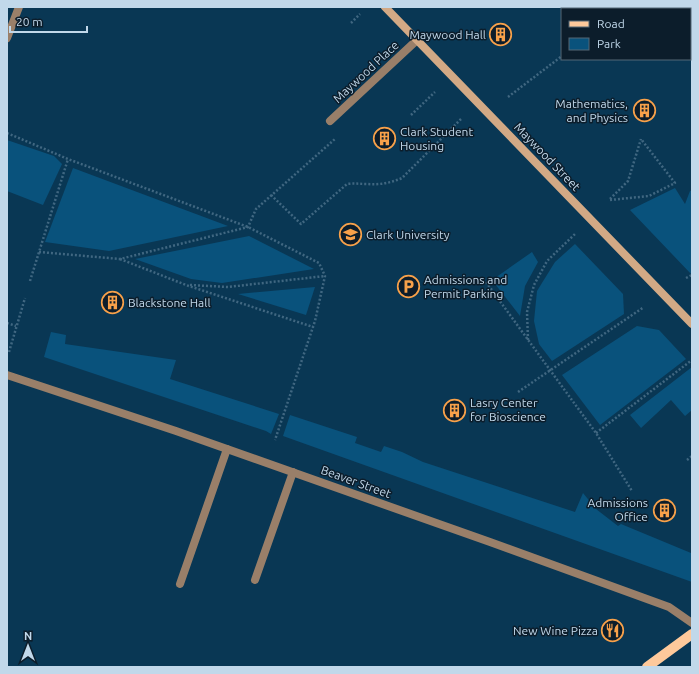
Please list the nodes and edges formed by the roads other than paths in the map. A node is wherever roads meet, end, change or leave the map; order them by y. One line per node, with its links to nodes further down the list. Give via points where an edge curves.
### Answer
1 (19, 7): 3 (street)
2 (386, 7): 4 (street, Maywood Street)
3 (7, 38)
4 (417, 40): 5 (street, Maywood Place); 6 (street, Maywood Street)
5 (330, 121)
6 (692, 324)
7 (7, 375): 8 (street, Beaver Street)
8 (227, 449): 9 (street, Beaver Street); 11 (street)
9 (293, 472): 10 (street); 12 (street, Beaver Street, via 669,608)
10 (255, 580)
11 (180, 584)
12 (692, 623)
13 (692, 634): 14 (main road)
14 (647, 667)

